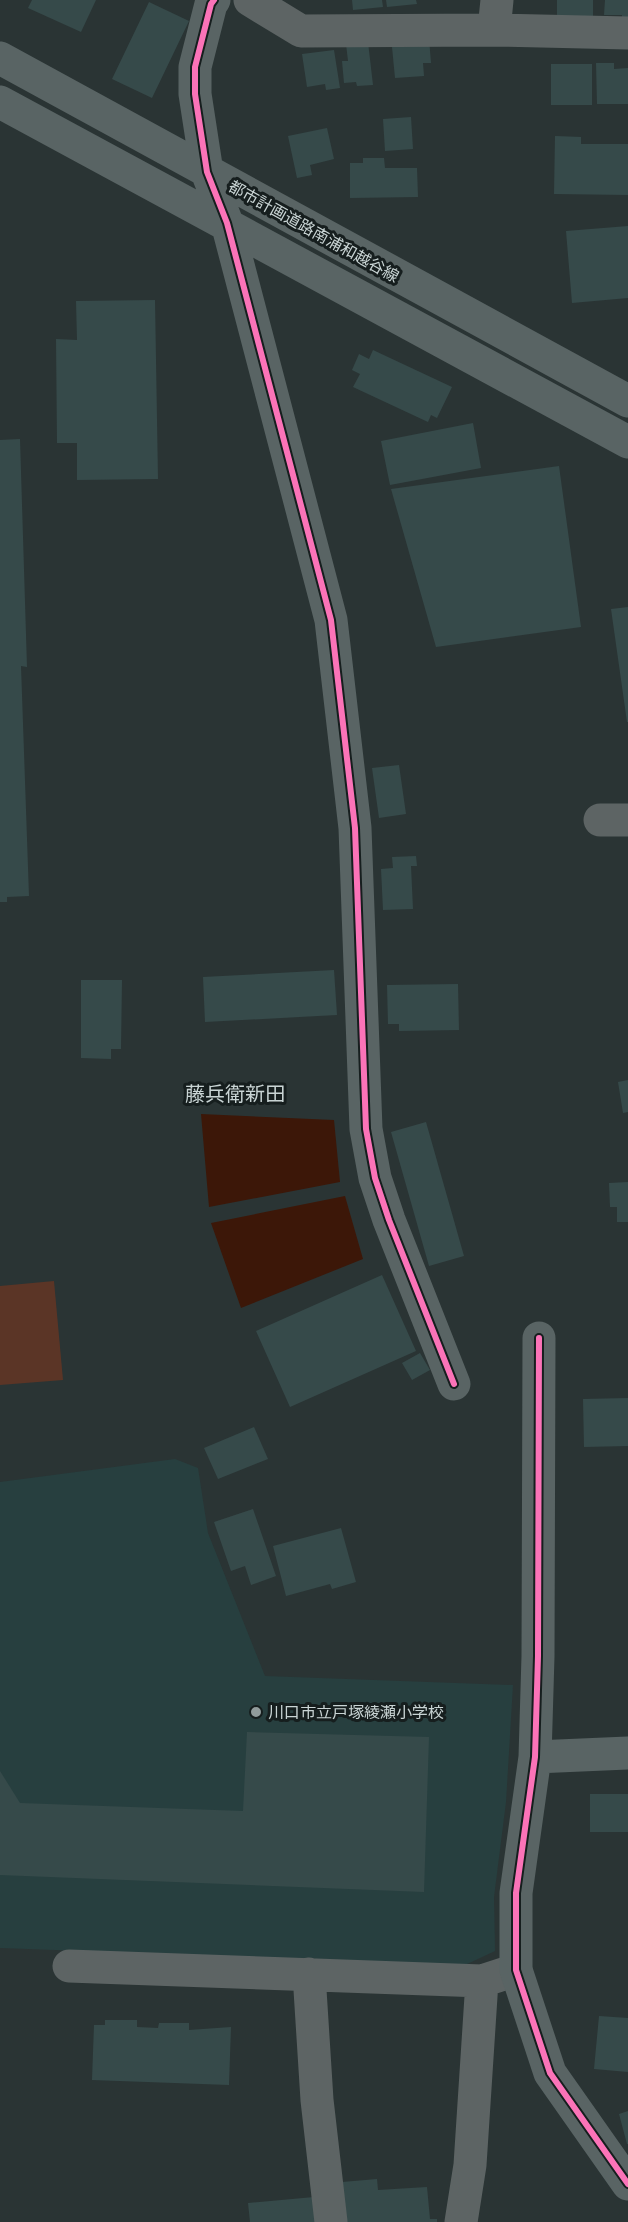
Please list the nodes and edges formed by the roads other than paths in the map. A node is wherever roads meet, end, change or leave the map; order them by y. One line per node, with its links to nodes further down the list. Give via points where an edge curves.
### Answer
1 (214, 0): 7 (street, via 195,67 195,94)
2 (250, 0): 3 (street, via 301,31)
3 (496, 15): 4 (street)
4 (628, 33)
5 (0, 58): 7 (street, 都市計画道路南浦和越谷線)
6 (0, 102): 8 (street, 都市計画道路南浦和越谷線)
7 (207, 172): 8 (street); 9 (street, 都市計画道路南浦和越谷線)
8 (227, 223): 10 (street, 都市計画道路南浦和越谷線); 12 (street, via 331,620 355,828 361,1057 366,1129 375,1178)
9 (628, 401)
10 (628, 442)
11 (540, 1338): 14 (street)
12 (454, 1384)
13 (628, 1753): 14 (street)
14 (535, 1757): 16 (street, via 516,1893)
15 (69, 1966): 17 (street)
16 (516, 1970): 18 (street); 19 (street, via 550,2073)
17 (309, 1974): 18 (street); 20 (street, via 317,2100)
18 (482, 1981): 21 (street, via 471,2165)
19 (628, 2184)
20 (331, 2222)
21 (461, 2222)

